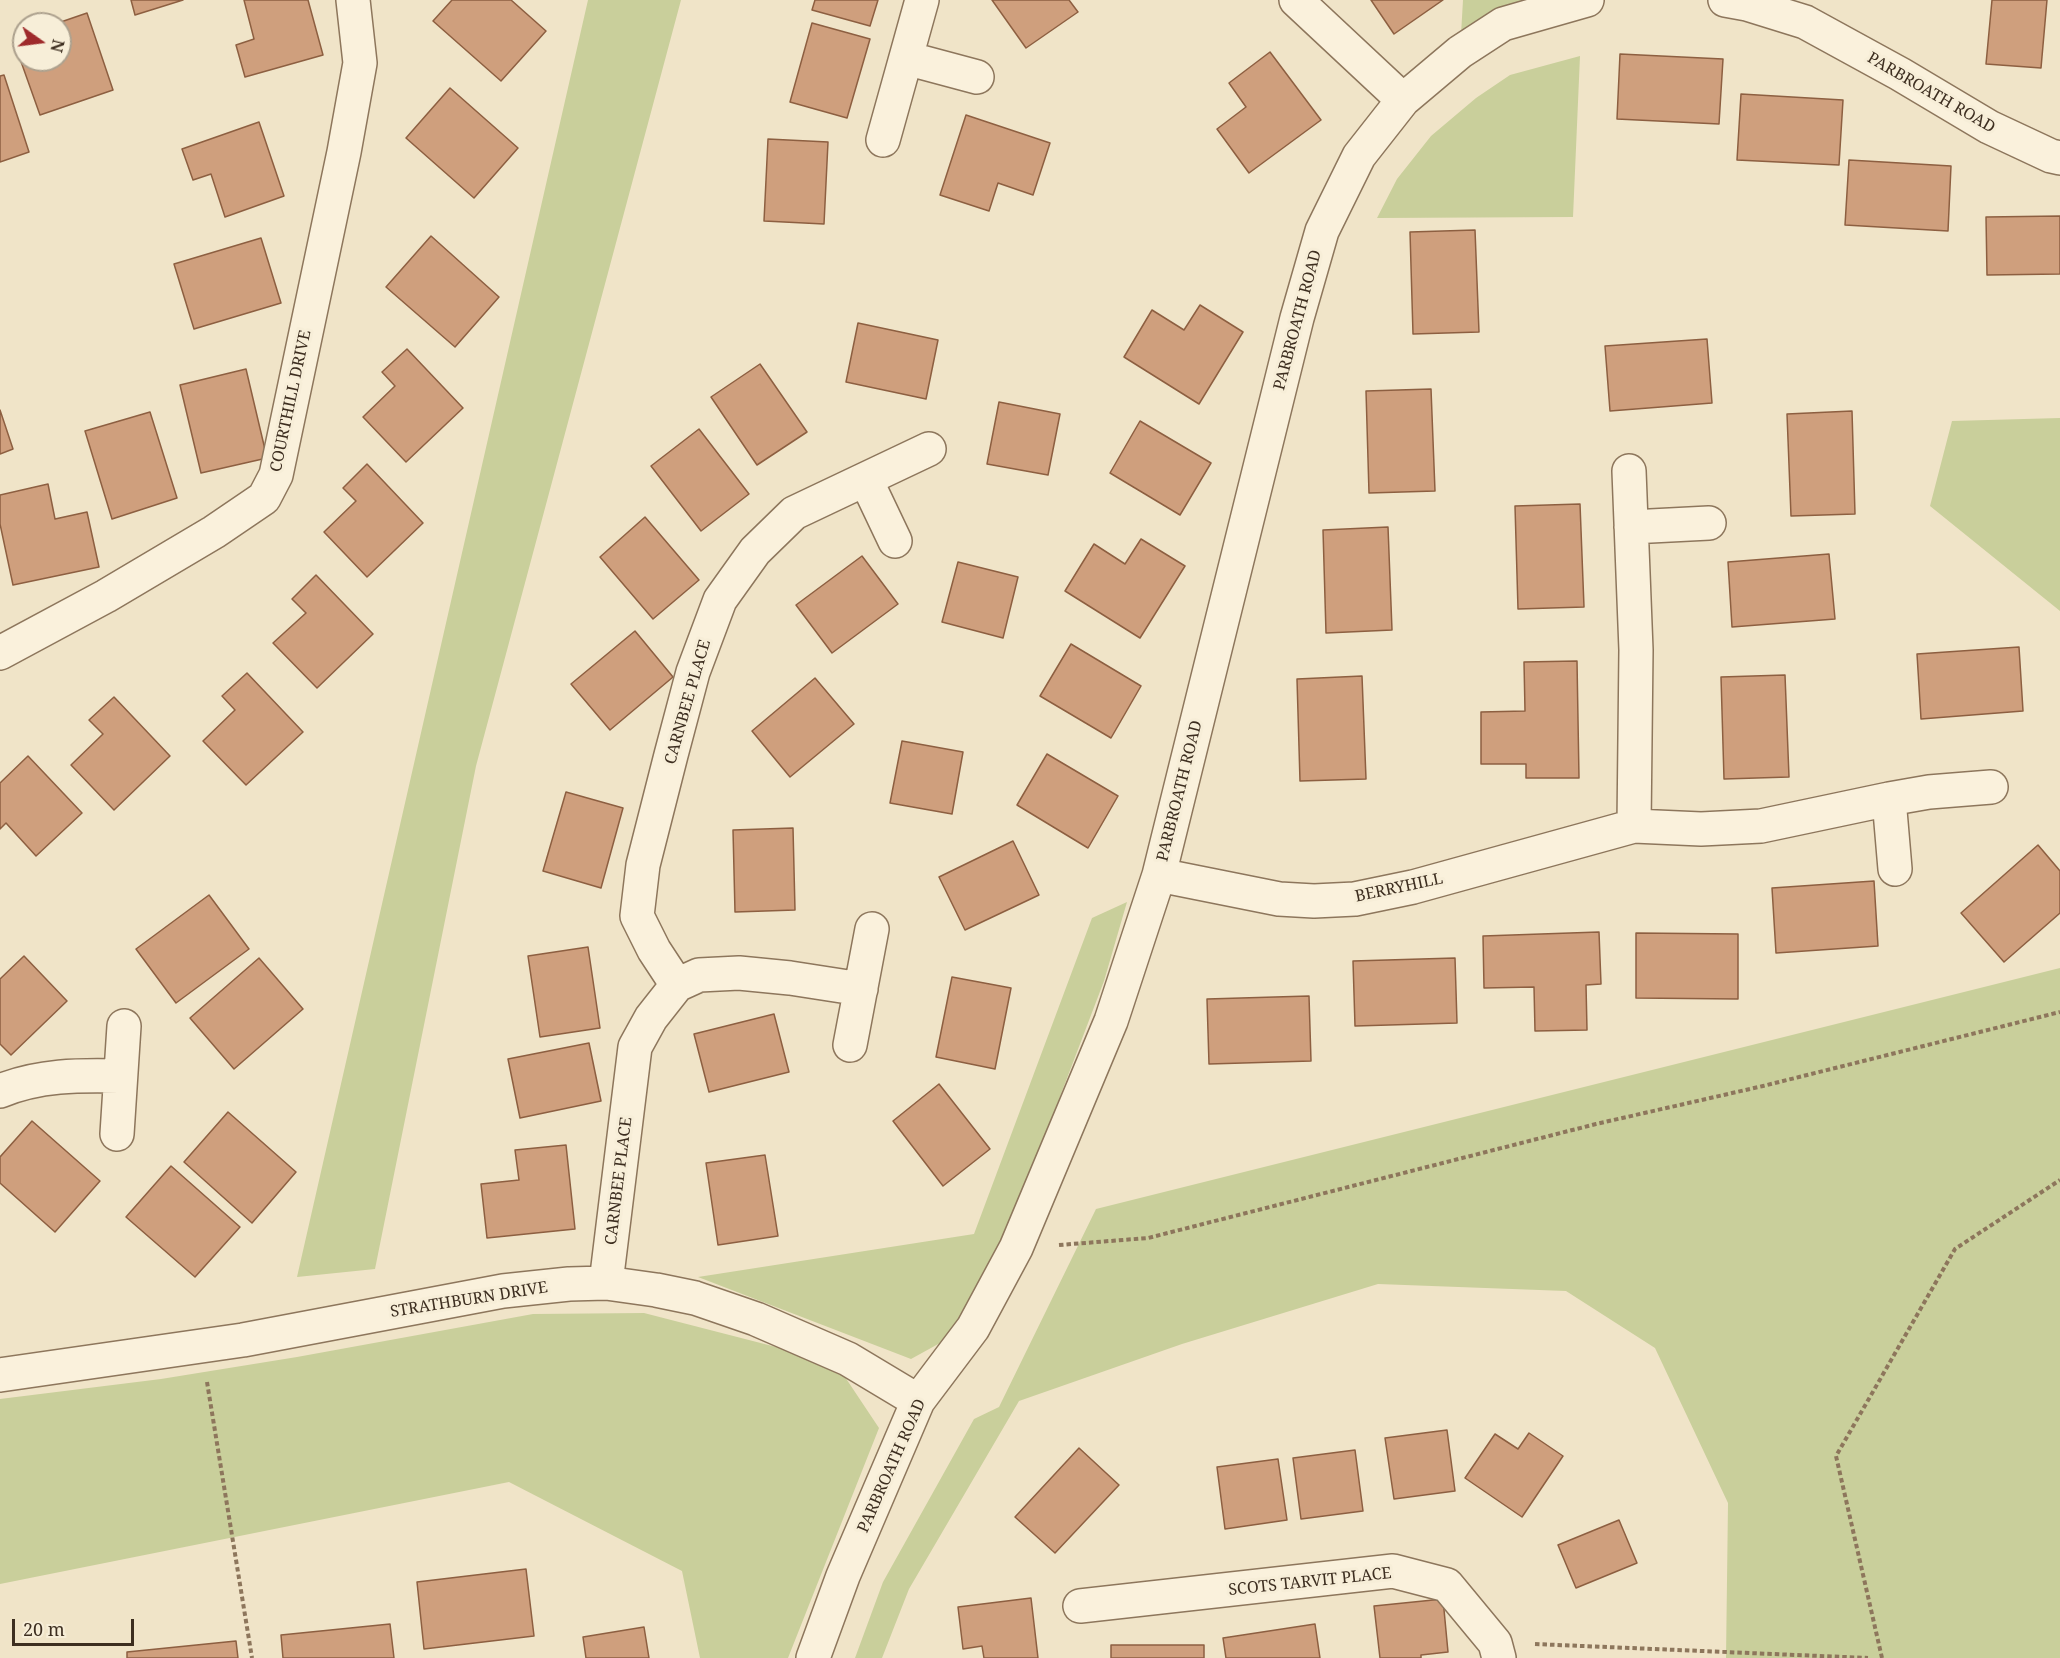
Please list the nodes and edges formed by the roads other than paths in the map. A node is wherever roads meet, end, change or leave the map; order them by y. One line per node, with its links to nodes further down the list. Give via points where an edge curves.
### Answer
1 (353, 0): 18 (street, COURTHILL DRIVE, via 360,63 356,86 276,475 264,498 116,590)
2 (922, 0): 7 (street)
3 (1296, 0): 9 (street)
4 (1587, 0): 9 (street, PARBROATH ROAD, via 1503,24 1460,52)
5 (1725, 0): 6 (street, PARBROATH ROAD)
6 (1809, 11): 11 (street, PARBROATH ROAD, via 1900,74 1989,127)
7 (906, 58): 8 (street); 10 (street)
8 (977, 76)
9 (1403, 100): 23 (street, PARBROATH ROAD, via 1359,156 1322,231)
10 (883, 140)
11 (2060, 158)
12 (928, 449): 14 (street, CARNBEE PLACE)
13 (1629, 471): 16 (street)
14 (866, 480): 17 (street); 25 (street, CARNBEE PLACE, via 794,513 755,551 720,600 697,661 643,865 637,916)
15 (1709, 523): 16 (street)
16 (1631, 528): 21 (street, via 1636,650)
17 (895, 541)
18 (0, 653)
19 (1991, 787): 20 (street, BERRYHILL)
20 (1889, 799): 21 (street, BERRYHILL, via 1761,826); 22 (street)
21 (1634, 826): 23 (street, BERRYHILL, via 1413,887 1355,899 1279,899)
22 (1895, 869)
23 (1159, 875): 34 (street, PARBROATH ROAD, via 1111,1021 1016,1248 973,1328)
24 (872, 928): 26 (street)
25 (677, 985): 26 (street, via 699,975 740,973); 32 (street, CARNBEE PLACE, via 651,1018 635,1047)
26 (861, 990): 28 (street)
27 (124, 1026): 29 (street)
28 (850, 1045)
29 (120, 1076): 30 (street, via 68,1075 19,1083); 31 (street)
30 (0, 1091)
31 (117, 1134)
32 (606, 1283): 33 (street, STRATHBURN DRIVE, via 503,1291 201,1346); 34 (street, STRATHBURN DRIVE, via 695,1298 756,1319 848,1359)
33 (0, 1375)
34 (918, 1401): 37 (street, PARBROATH ROAD, via 843,1576)
35 (1080, 1606): 36 (street, SCOTS TARVIT PLACE, via 1393,1571 1447,1585)
36 (1497, 1650)
37 (813, 1658)

